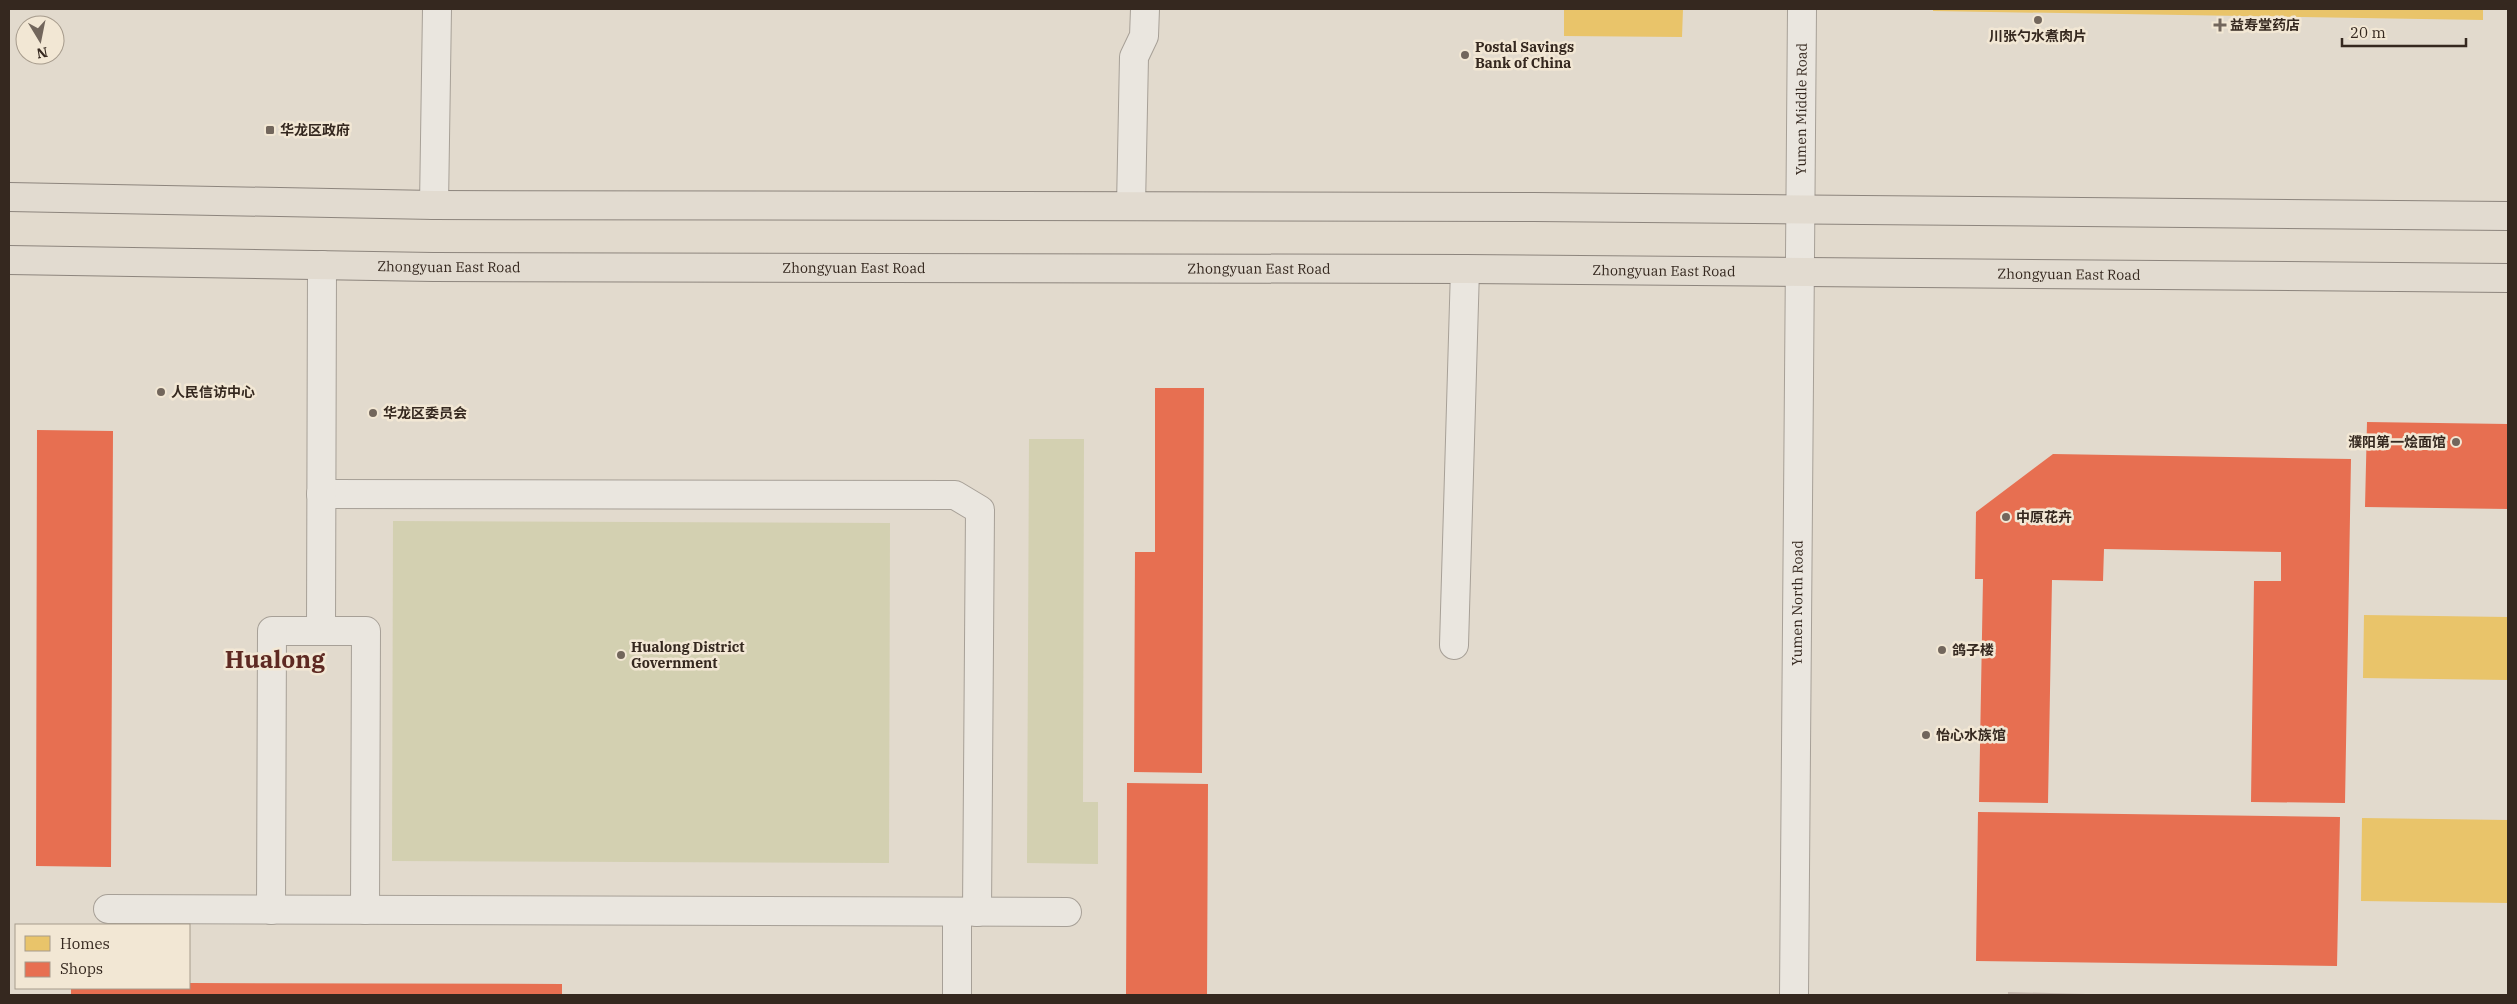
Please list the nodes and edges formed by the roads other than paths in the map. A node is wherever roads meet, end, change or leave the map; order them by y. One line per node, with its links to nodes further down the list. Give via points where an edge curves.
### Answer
1 (437, 9): 5 (street)
2 (1145, 9): 6 (street, via 1144,36 1134,57)
3 (1802, 9): 7 (street, Yumen Middle Road)
4 (9, 197): 5 (main road)
5 (434, 205): 6 (main road)
6 (1131, 206): 7 (main road)
7 (1801, 209): 8 (main road); 12 (street, Yumen North Road)
8 (2508, 216)
9 (9, 260): 10 (main road, Zhongyuan East Road)
10 (322, 265): 11 (main road, Zhongyuan East Road); 14 (street)
11 (1465, 269): 12 (main road, Zhongyuan East Road); 16 (street)
12 (1801, 272): 13 (main road, Zhongyuan East Road); 23 (street, Yumen North Road)
13 (2508, 278)
14 (321, 494): 15 (street); 20 (street, via 956,495 980,510)
15 (321, 631): 18 (street, via 272,631); 19 (street, via 366,631)
16 (1454, 645)
17 (108, 909): 18 (street)
18 (271, 910): 19 (street)
19 (365, 910): 20 (street)
20 (967, 912): 21 (street); 22 (street)
21 (1067, 912)
22 (957, 995)
23 (1794, 995)

